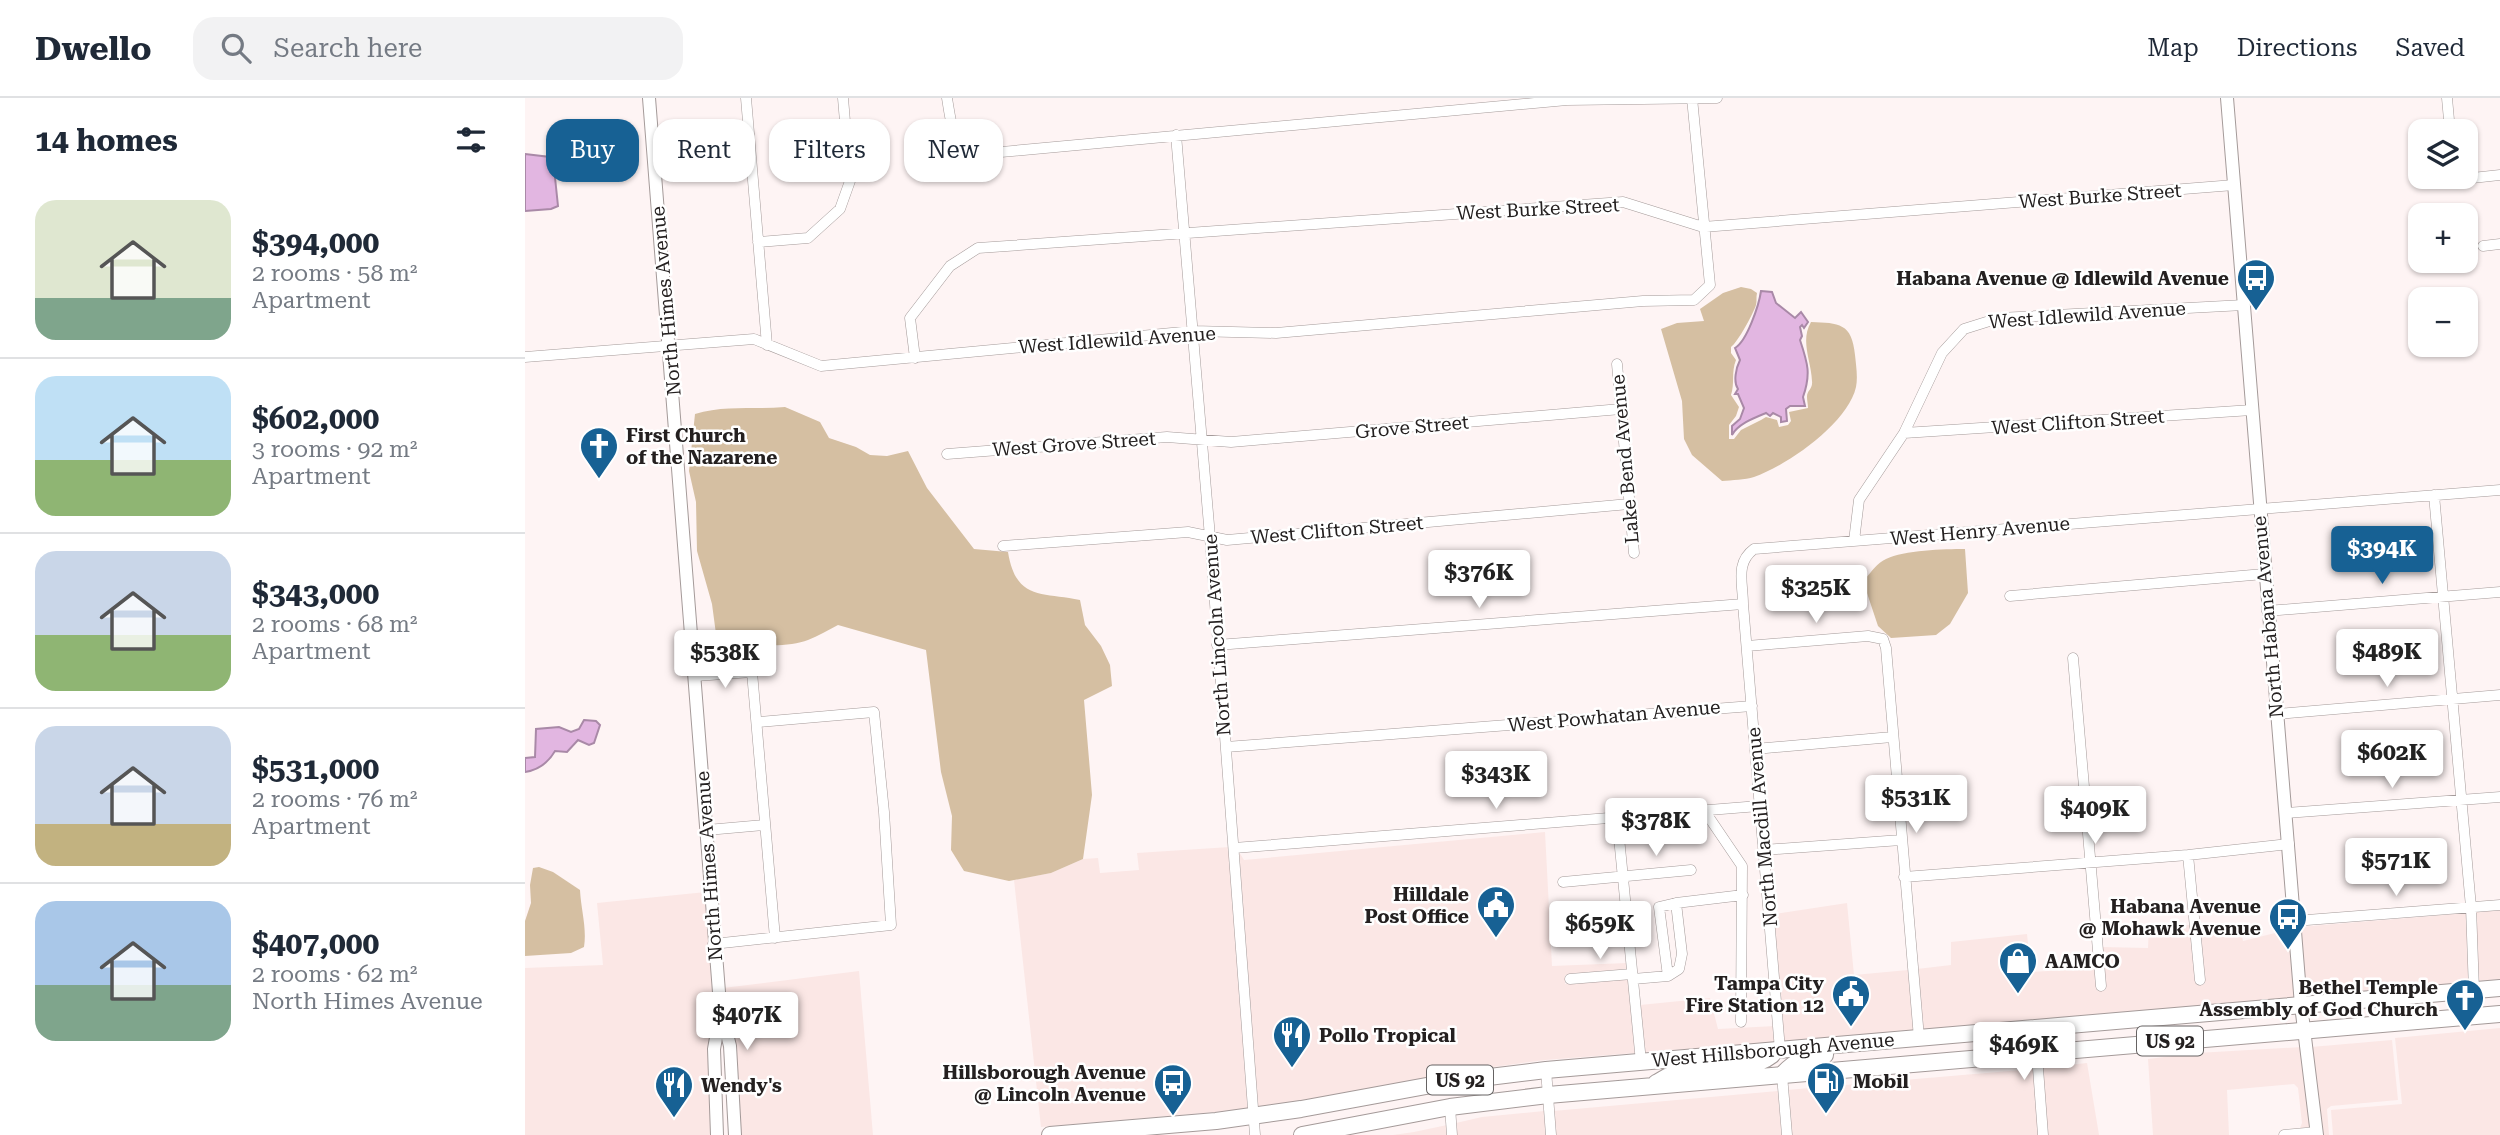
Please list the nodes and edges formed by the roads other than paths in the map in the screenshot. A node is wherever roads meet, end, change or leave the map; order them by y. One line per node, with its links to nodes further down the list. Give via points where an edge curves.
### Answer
1 (649, 98): 22 (street, North Himes Avenue)
2 (746, 98): 16 (street)
3 (843, 98): 16 (street, via 850,181 840,209 808,238)
4 (947, 98): 10 (street, via 953,133 969,146 990,153)
5 (1717, 98): 8 (street)
6 (2227, 98): 13 (street, North Habana Avenue)
7 (2447, 98): 9 (street)
8 (1692, 99): 10 (street, via 1567,100); 14 (street)
9 (2449, 119)
10 (1177, 135): 15 (street, North Lincoln Avenue)
11 (2500, 175): 12 (street)
12 (2478, 177)
13 (2234, 185): 14 (street, West Burke Street); 19 (street, North Habana Avenue)
14 (1703, 227): 15 (street, West Burke Street, via 1623,202); 20 (street, West Idlewild Avenue, via 1710,285 1694,300 1276,333)
15 (1184, 234): 20 (street, North Lincoln Avenue); 24 (street, West Burke Street, via 978,248 950,266 909,318)
16 (758, 242): 21 (street)
17 (2500, 244): 18 (street)
18 (2483, 246)
19 (2244, 305): 27 (street, North Habana Avenue); 28 (street, West Idlewild Avenue, via 1999,318 1964,329 1942,352)
20 (1193, 331): 24 (street, West Idlewild Avenue); 29 (street, North Lincoln Avenue)
21 (767, 345): 22 (street, West Idlewild Avenue, via 754,339); 24 (street, West Idlewild Avenue, via 821,366)
22 (670, 346): 23 (street, West Idlewild Avenue); 48 (street, North Himes Avenue)
23 (525, 357)
24 (915, 358)
25 (1617, 364): 26 (street, Lake Bend Avenue)
26 (1621, 410): 29 (street, Grove Street, via 1231,442); 33 (street, Lake Bend Avenue)
27 (2252, 411): 28 (street, West Clifton Street); 34 (street, North Habana Avenue)
28 (1904, 433): 36 (street, via 1859,500)
29 (1202, 439): 30 (street, West Grove Street, via 1167,437); 35 (street, North Lincoln Avenue)
30 (947, 454)
31 (2500, 490): 32 (street, West Henry Avenue)
32 (2434, 495): 34 (street, West Henry Avenue); 42 (street)
33 (1629, 504): 35 (street, West Clifton Street, via 1227,540); 38 (street, Lake Bend Avenue)
34 (2259, 509): 36 (street, West Henry Avenue); 39 (street, North Habana Avenue)
35 (1210, 537): 37 (street, West Clifton Street, via 1188,532); 45 (street, North Lincoln Avenue)
36 (1854, 541): 43 (street, West Henry Avenue, via 1754,549 1742,563)
37 (1003, 546)
38 (1634, 553)
39 (2264, 574): 41 (street); 44 (street, North Habana Avenue)
40 (2500, 592): 42 (street)
41 (2010, 596)
42 (2443, 597): 44 (street); 50 (street)
43 (1744, 604): 45 (street); 46 (street, North Macdill Avenue)
44 (2267, 611): 52 (street, North Habana Avenue)
45 (1217, 645): 55 (street, North Lincoln Avenue)
46 (1747, 646): 51 (street, North Macdill Avenue); 54 (street, via 1868,636 1883,639)
47 (2073, 658): 70 (street)
48 (695, 676): 53 (street, via 753,672); 64 (street, North Himes Avenue)
49 (2500, 695): 50 (street)
50 (2452, 699): 52 (street); 58 (street)
51 (1752, 706): 55 (street, West Powhatan Avenue); 56 (street, North Macdill Avenue)
52 (2277, 714): 61 (street, North Habana Avenue)
53 (758, 722): 63 (street); 80 (street, via 874,712 884,812 891,925)
54 (1892, 737): 56 (street); 65 (street)
55 (1226, 747): 67 (street, North Lincoln Avenue)
56 (1755, 749): 59 (street, North Macdill Avenue)
57 (2500, 797): 58 (street)
58 (2462, 800): 61 (street); 78 (street)
59 (1759, 806): 60 (street); 68 (street, North Macdill Avenue)
60 (1704, 810): 62 (street); 75 (street, via 1742,866)
61 (2286, 813): 66 (street, North Habana Avenue)
62 (1617, 817): 67 (street); 72 (street)
63 (764, 825): 64 (street); 80 (street)
64 (707, 830): 81 (street, North Himes Avenue)
65 (1901, 840): 68 (street); 73 (street)
66 (2289, 844): 69 (street); 79 (street, North Habana Avenue)
67 (1234, 848): 104 (street, North Lincoln Avenue)
68 (1764, 850): 96 (street, North Macdill Avenue)
69 (2188, 855): 70 (street); 85 (street)
70 (2089, 862): 73 (street); 86 (street)
71 (1691, 870): 72 (street)
72 (1623, 876): 74 (street); 83 (street)
73 (1904, 877): 95 (street)
74 (1563, 882)
75 (1743, 895): 76 (street); 92 (street)
76 (1676, 903): 82 (street, via 1682,954 1679,969); 82 (street, via 1659,907 1658,916)
77 (2500, 905): 78 (street)
78 (2471, 907): 79 (street); 88 (street)
79 (2294, 921): 89 (street, North Habana Avenue)
80 (775, 938): 81 (street)
81 (713, 944): 90 (street, North Himes Avenue)
82 (1668, 976): 83 (street)
83 (1633, 977): 84 (street); 98 (street)
84 (1570, 979)
85 (2200, 980)
86 (2101, 986)
87 (2500, 988): 88 (main road, West Hillsborough Avenue / US 92)
88 (2474, 990): 89 (main road, West Hillsborough Avenue / US 92)
89 (2301, 1005): 93 (main road, West Hillsborough Avenue / US 92); 94 (street, North Habana Avenue)
90 (720, 1007): 108 (street, North Himes Avenue, via 714,1049); 109 (street, North Himes Avenue, via 730,1046)
91 (2500, 1014): 94 (main road, West Hillsborough Avenue / US 92)
92 (1741, 1021)
93 (2035, 1028): 95 (main road, West Hillsborough Avenue / US 92); 97 (street)
94 (2304, 1030): 97 (main road, West Hillsborough Avenue / US 92); 107 (street, North Habana Avenue)
95 (1919, 1038): 96 (main road, West Hillsborough Avenue / US 92); 100 (main road, via 1912,1046 1799,1060)
96 (1780, 1049): 98 (main road, West Hillsborough Avenue / US 92); 101 (main road, via 1766,1060 1676,1073)
97 (2036, 1054): 100 (main road, West Hillsborough Avenue / US 92); 117 (street)
98 (1641, 1062): 99 (main road, West Hillsborough Avenue / US 92)
99 (1546, 1070): 102 (street); 104 (main road, West Hillsborough Avenue / US 92)
100 (1781, 1075): 101 (main road, West Hillsborough Avenue / US 92); 116 (street)
101 (1651, 1086): 102 (main road, West Hillsborough Avenue / US 92)
102 (1548, 1095): 103 (main road, West Hillsborough Avenue / US 92); 115 (street)
103 (1450, 1107): 106 (main road, West Hillsborough Avenue / US 92); 114 (street)
104 (1255, 1116): 105 (main road, West Hillsborough Avenue / US 92); 112 (street, North Lincoln Avenue)
105 (1141, 1127): 110 (main road, West Hillsborough Avenue / US 92); 111 (main road)
106 (1352, 1130): 113 (main road, West Hillsborough Avenue / US 92)
107 (2317, 1133): 118 (street)
108 (717, 1135)
109 (735, 1135)
110 (1050, 1135)
111 (1124, 1135)
112 (1255, 1135)
113 (1302, 1135)
114 (1453, 1135)
115 (1551, 1135)
116 (1787, 1135)
117 (2043, 1135)
118 (2284, 1135)

